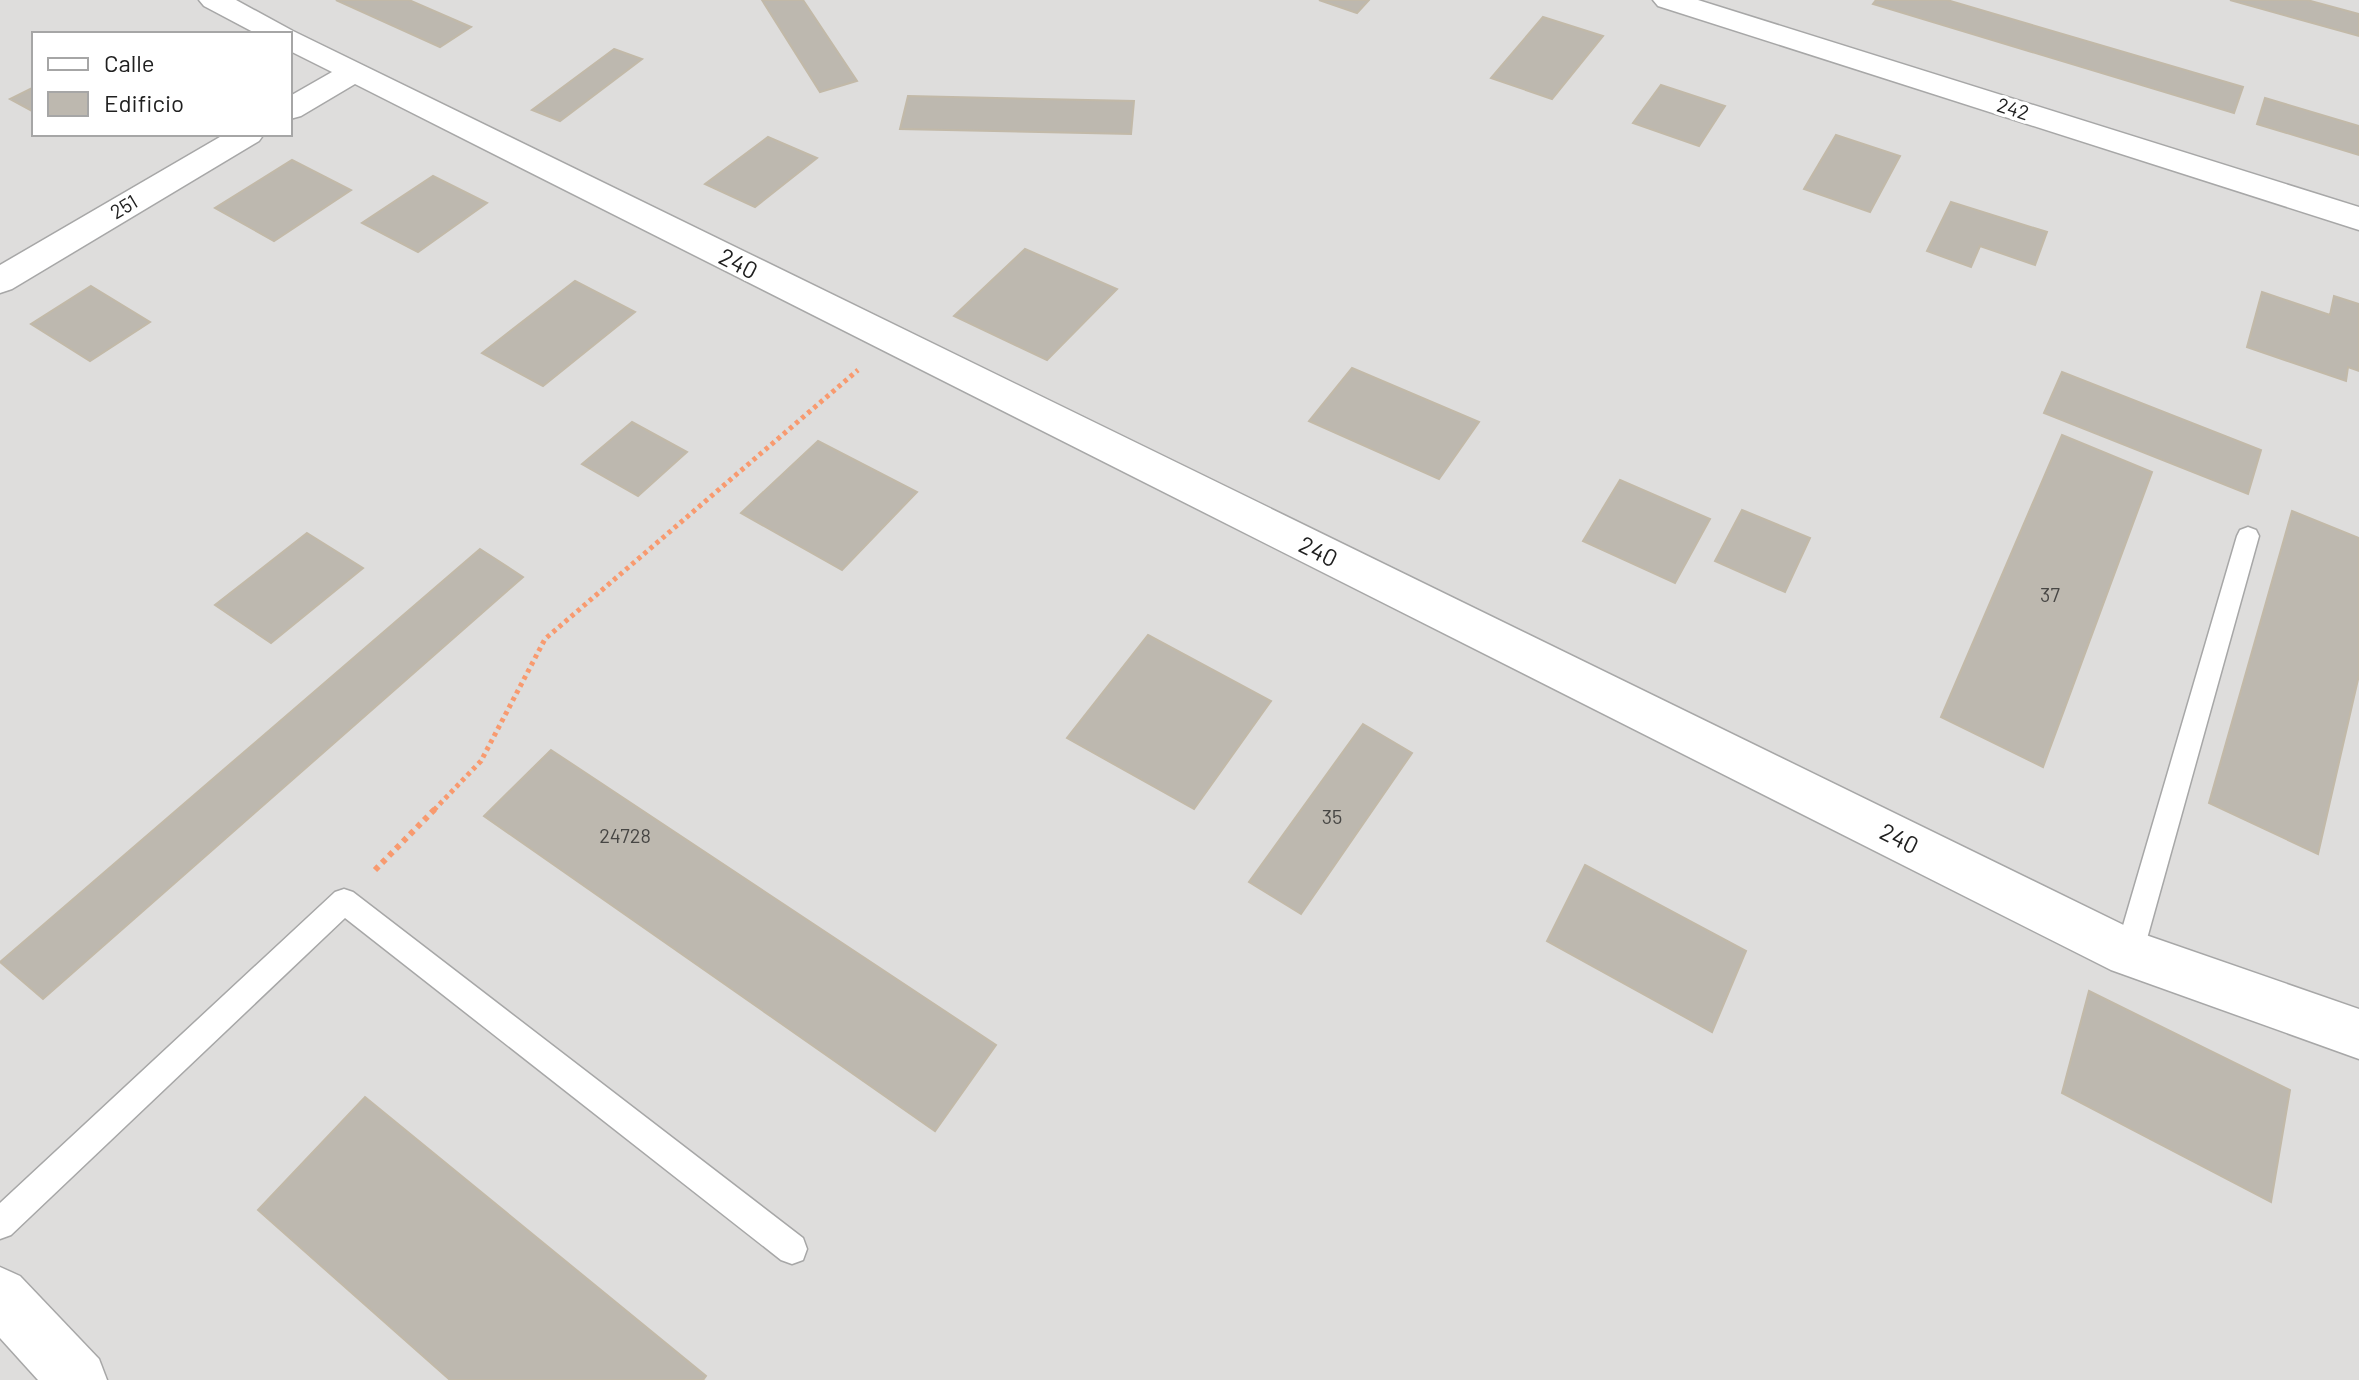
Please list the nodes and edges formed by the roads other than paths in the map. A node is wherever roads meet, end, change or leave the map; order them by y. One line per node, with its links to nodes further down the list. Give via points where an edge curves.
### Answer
1 (214, 0): 3 (street)
2 (1668, 0): 8 (street, 242)
3 (276, 32)
4 (292, 40): 5 (street, 240)
5 (353, 72): 6 (street); 11 (street, 240)
6 (292, 108)
7 (245, 136): 9 (street, 251)
8 (2359, 219)
9 (0, 281)
10 (2248, 536): 11 (lane)
11 (2129, 953): 12 (street, 240)
12 (2359, 1034)
13 (0, 1224): 14 (lane, via 344,901)
14 (792, 1249)
15 (0, 1296): 16 (street)
16 (78, 1380)

